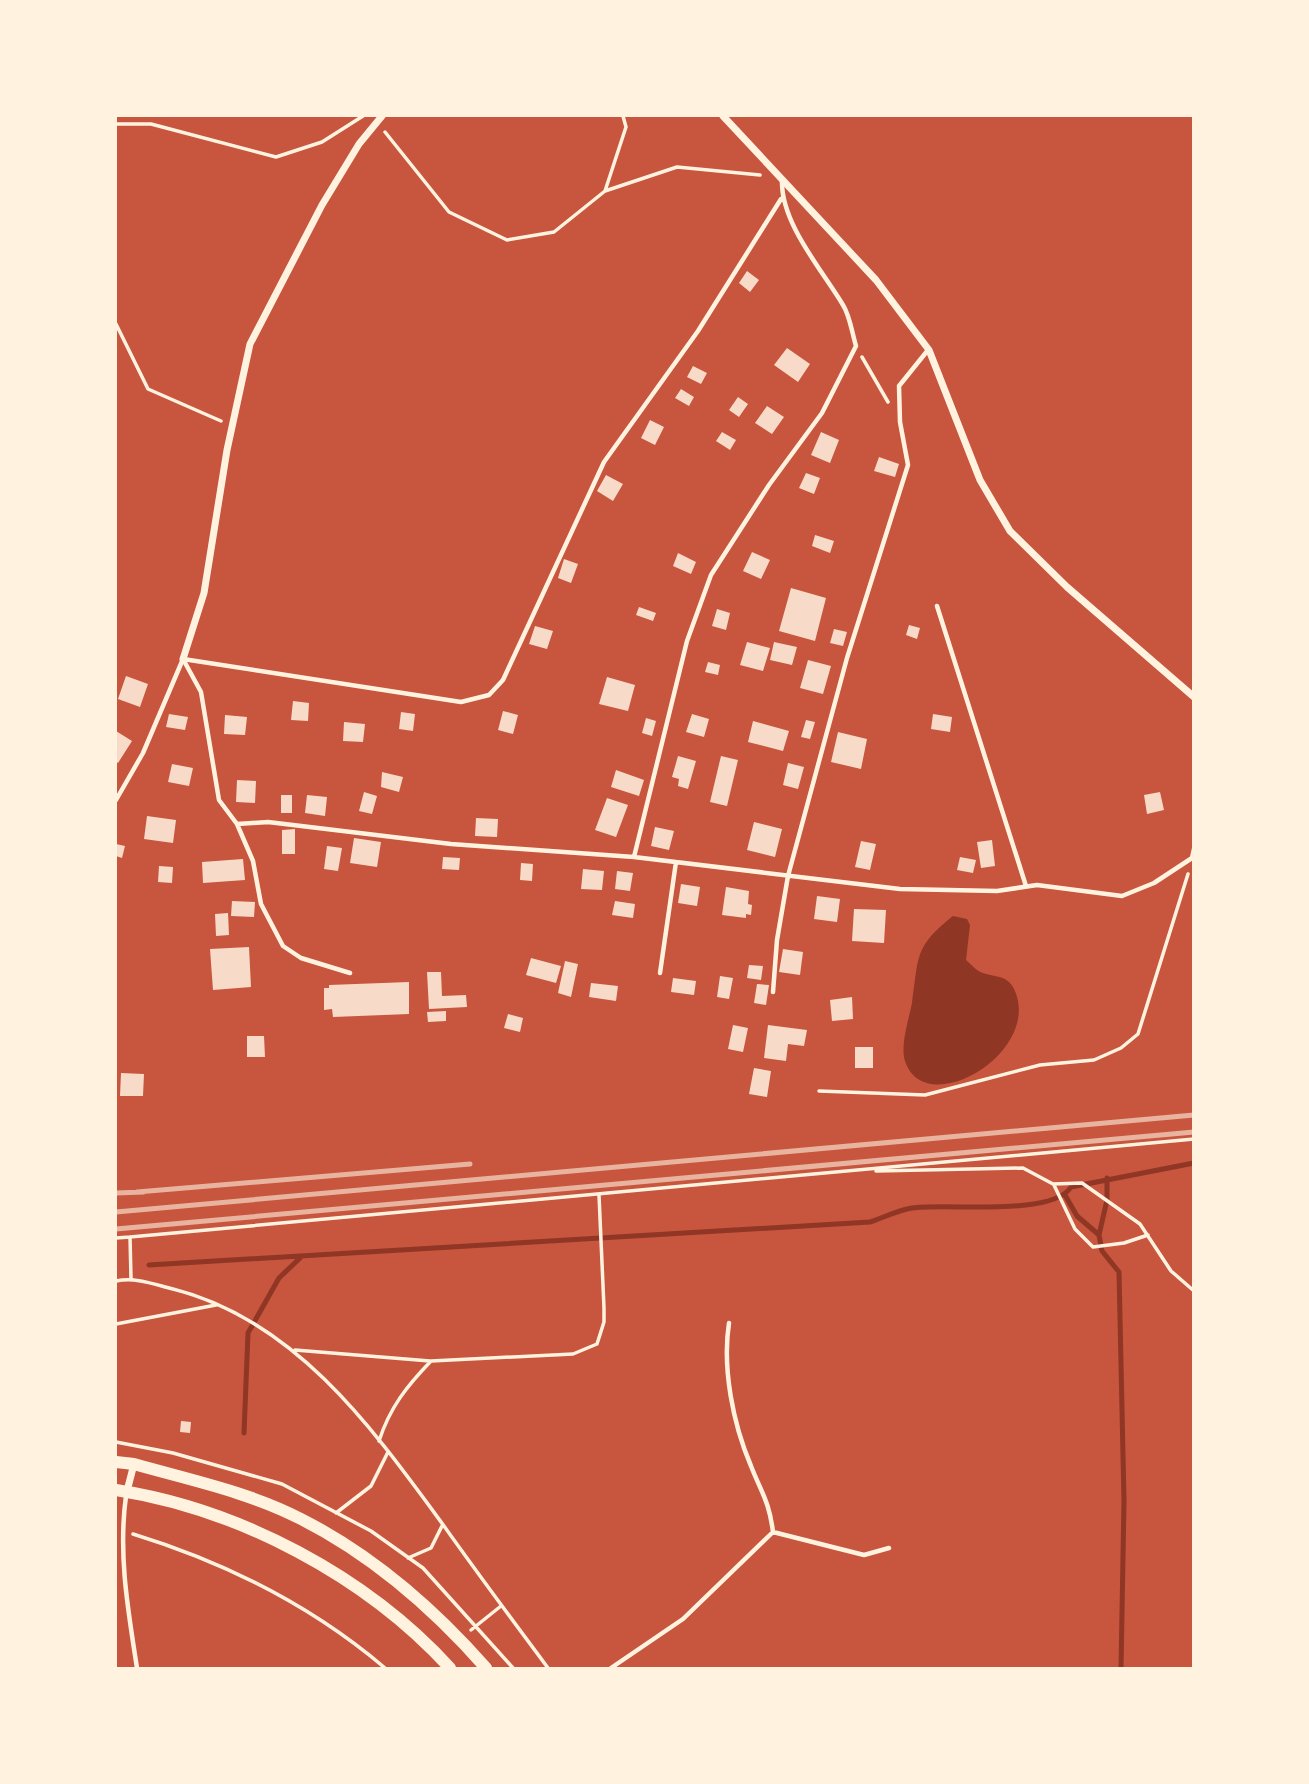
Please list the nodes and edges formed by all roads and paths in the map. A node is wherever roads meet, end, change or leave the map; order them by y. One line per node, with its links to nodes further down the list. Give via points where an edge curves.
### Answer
1 (363, 116): 5 (path, via 322,142 276,157 151,124)
2 (622, 116): 7 (path, via 626,127)
3 (723, 116): 6 (street)
4 (379, 119): 7 (path, via 449,212 507,240 554,232); 13 (street, via 322,205 250,344)
5 (116, 124)
6 (782, 178): 7 (path, via 677,167); 8 (lane); 11 (street, via 876,280)
7 (605, 191)
8 (781, 199): 10 (lane, via 845,308); 15 (lane, via 698,331 604,462 503,680 489,695 461,702)
9 (116, 324): 13 (path, via 148,389)
10 (856, 346): 12 (path); 20 (lane, via 822,413 710,575 687,641)
11 (929, 349): 12 (lane, via 899,386); 16 (street, via 980,480 1010,531)
12 (900, 422): 23 (lane, via 908,465 847,658)
13 (232, 426): 15 (street, via 204,593)
14 (937, 606): 24 (lane)
15 (183, 659): 17 (lane, via 143,753); 18 (lane, via 201,692 219,800)
16 (1194, 697)
17 (116, 800)
18 (237, 824): 20 (lane, via 268,822 451,844); 26 (lane, via 253,861 261,904 283,946 301,958)
19 (1194, 849): 21 (lane)
20 (635, 857): 22 (lane)
21 (1192, 858): 24 (lane, via 1154,883 1122,896); 28 (path, via 1138,1034 1121,1048 1094,1060 1040,1065 925,1095)
22 (676, 862): 23 (lane); 25 (lane)
23 (788, 876): 24 (lane, via 900,889 997,891); 27 (lane)
24 (1026, 886)
25 (660, 972)
26 (350, 973)
27 (773, 992)
28 (819, 1091)
29 (1194, 1139): 30 (path)
30 (857, 1172): 31 (path, via 1023,1168); 32 (path)
31 (1054, 1184): 33 (path, via 1082,1184 1098,1192 1140,1224); 33 (path, via 1075,1229 1093,1247)
32 (598, 1195): 34 (path); 43 (path, via 604,1322 597,1344 573,1354)
33 (1147, 1235): 38 (path, via 1171,1271)
34 (130, 1237): 35 (path); 36 (path)
35 (116, 1238)
36 (131, 1278): 37 (path); 39 (path, via 196,1294)
37 (116, 1281)
38 (1194, 1291)
39 (218, 1305): 41 (path); 42 (path)
40 (729, 1323): 52 (lane, via 726,1345 737,1429 770,1505)
41 (116, 1324)
42 (293, 1349): 43 (path); 44 (path)
43 (431, 1361): 44 (path, via 402,1391)
44 (379, 1441): 45 (path)
45 (388, 1451): 49 (path, via 371,1486); 50 (path)
46 (116, 1462): 47 (main road)
47 (134, 1464): 48 (street); 60 (main road, via 243,1495 302,1519 435,1612)
48 (121, 1490): 51 (lane); 59 (main road, via 199,1509 293,1551 367,1594)
49 (336, 1513)
50 (443, 1525): 54 (path, via 431,1548); 55 (path)
51 (121, 1531): 57 (lane); 58 (path, via 232,1571 305,1609)
52 (773, 1532): 53 (lane, via 864,1555); 62 (lane, via 682,1619)
53 (889, 1548)
54 (408, 1558)
55 (501, 1606): 56 (path); 61 (path)
56 (471, 1630)
57 (137, 1668)
58 (385, 1668)
59 (450, 1668)
60 (486, 1668)
61 (548, 1668)
62 (611, 1668)

